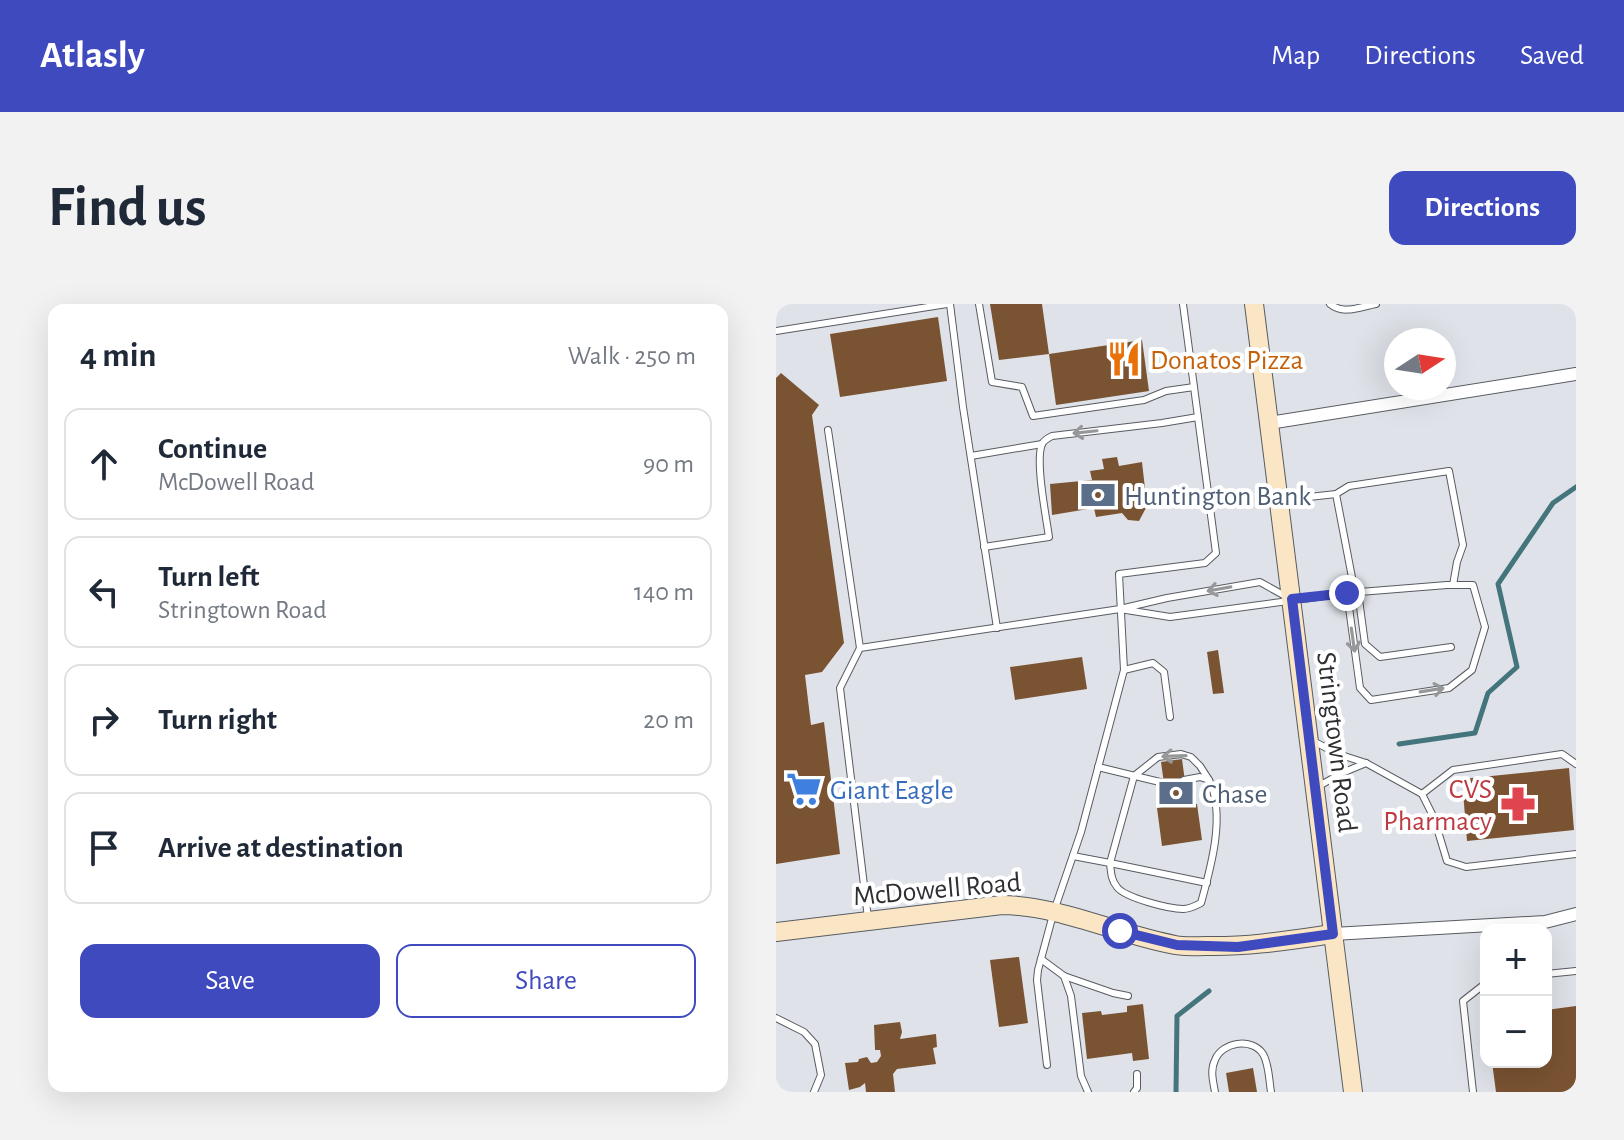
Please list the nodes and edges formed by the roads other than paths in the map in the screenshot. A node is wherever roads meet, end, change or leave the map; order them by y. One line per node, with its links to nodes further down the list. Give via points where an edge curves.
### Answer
1 (948, 304): 7 (lane); 14 (lane)
2 (979, 304): 9 (lane, via 992,382 1022,387 1033,416)
3 (1183, 304): 9 (lane)
4 (1254, 304): 11 (main road, Stringtown Road)
5 (1330, 304): 6 (lane, via 1346,310)
6 (1376, 304)
7 (776, 331)
8 (1576, 374): 11 (street)
9 (1194, 387): 10 (lane)
10 (1198, 417): 13 (lane, one-way to 13, via 1052,436); 21 (lane, via 1216,553 1205,563 1119,574)
11 (1269, 423): 16 (main road, Stringtown Road)
12 (828, 430): 24 (lane)
13 (1042, 444): 14 (lane); 17 (lane, via 1039,462 1049,537)
14 (971, 456): 17 (lane)
15 (1336, 494): 16 (lane); 18 (lane, via 1349,486 1449,471 1463,545); 19 (lane)
16 (1279, 500): 20 (main road, Stringtown Road)
17 (984, 547): 22 (lane)
18 (1453, 585): 19 (lane); 19 (lane, one-way to 18, via 1360,688 1371,700 1449,688 1472,670 1485,627 1473,585)
19 (1353, 593): 20 (lane); 23 (lane, via 1365,644 1380,657)
20 (1292, 599): 21 (lane, via 1170,617); 21 (lane, one-way to 21, via 1260,582); 27 (main road, Stringtown Road)
21 (1120, 609): 22 (lane); 25 (lane)
22 (997, 628): 24 (lane)
23 (1451, 647)
24 (860, 648): 43 (lane, via 840,688)
25 (1124, 670): 26 (lane, via 1153,663 1164,672); 30 (lane)
26 (1170, 717)
27 (1310, 740): 28 (lane); 35 (main road, Stringtown Road)
28 (1366, 763): 35 (lane); 36 (lane)
29 (1576, 764): 36 (lane, via 1562,754 1453,770)
30 (1098, 767): 31 (lane); 38 (lane)
31 (1134, 776): 33 (lane, one-way to 31, via 1191,757 1181,754 1158,757); 34 (lane); 39 (lane)
32 (1184, 780): 33 (lane)
33 (1209, 780): 40 (lane, via 1217,811)
34 (1164, 783)
35 (1316, 788): 45 (main road, Stringtown Road)
36 (1422, 794): 37 (lane, via 1447,861 1466,867)
37 (1576, 854)
38 (1073, 856): 39 (lane); 41 (lane)
39 (1110, 863): 40 (lane); 40 (lane, via 1120,891 1179,909 1201,903)
40 (1207, 883)
41 (1054, 911): 43 (main road, McDowell Road, via 1002,905); 45 (main road, McDowell Road, via 1177,945 1238,947); 46 (lane)
42 (1576, 914): 45 (street, McDowell Road, via 1545,922)
43 (868, 920): 44 (main road, McDowell Road)
44 (776, 932)
45 (1333, 934): 60 (main road, Stringtown Road)
46 (1041, 959): 49 (lane); 53 (lane, via 1037,980)
47 (1576, 971): 48 (lane)
48 (1552, 973)
49 (1064, 976): 51 (lane); 56 (lane)
50 (1480, 988): 61 (lane, via 1463,1001)
51 (1128, 996)
52 (776, 1018): 55 (lane, via 815,1044 821,1075)
53 (1047, 1065)
54 (1137, 1074): 57 (lane)
55 (814, 1092)
56 (1088, 1092)
57 (1134, 1092)
58 (1215, 1092): 59 (lane, via 1215,1057 1224,1048 1251,1044 1262,1052)
59 (1271, 1092)
60 (1353, 1092)
61 (1473, 1092)

